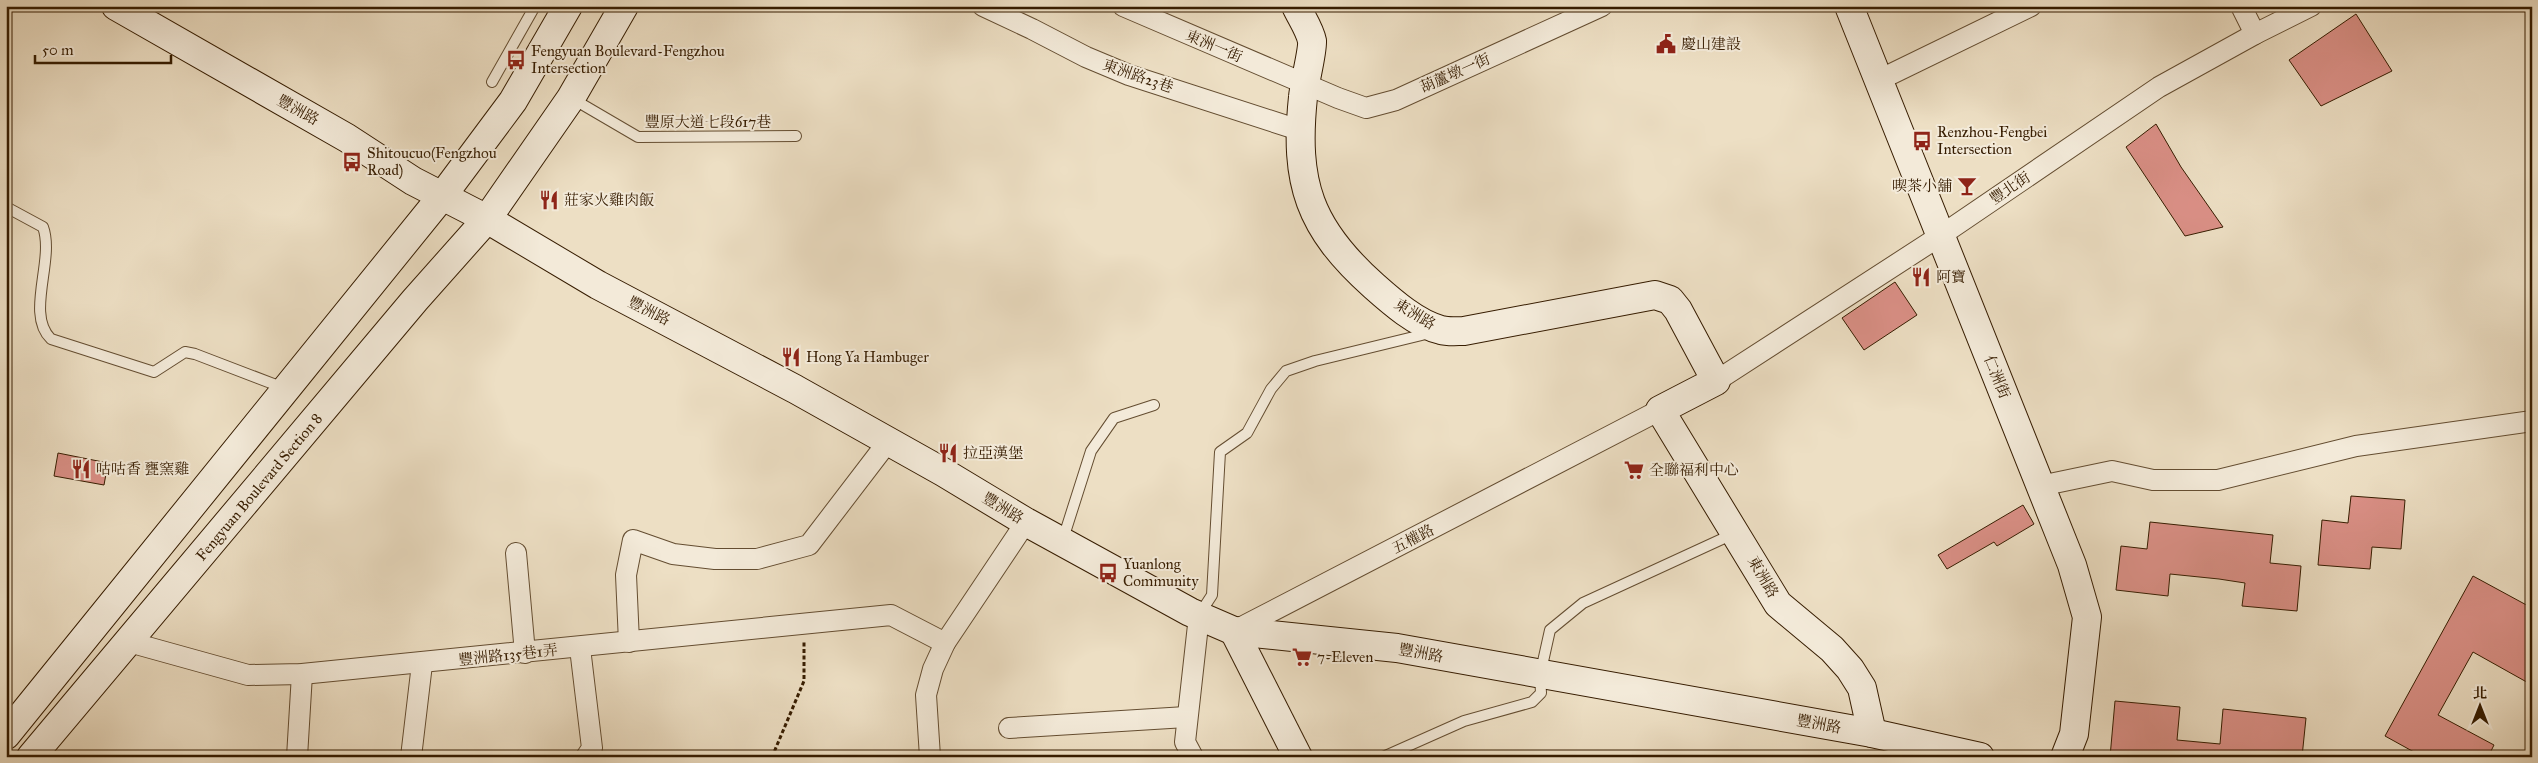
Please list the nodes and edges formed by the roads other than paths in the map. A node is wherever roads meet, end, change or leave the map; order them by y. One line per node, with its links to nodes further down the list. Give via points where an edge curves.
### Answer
1 (116, 6): 20 (street, 豐洲路, via 347,138 413,181)
2 (535, 6): 15 (lane)
3 (568, 6): 20 (street, via 513,100)
4 (624, 6): 17 (street, Fengyuan Boulevard Section 8)
5 (983, 6): 18 (street, 東洲路23巷, via 1086,58 1129,75)
6 (1123, 6): 16 (street, 東洲一街)
7 (1296, 6): 16 (street, 東洲路, via 1312,42)
8 (1602, 6): 16 (street, 葫蘆墩一街, via 1404,96 1366,108)
9 (1849, 6): 14 (street, 仁洲街)
10 (2031, 6): 14 (street)
11 (2240, 6): 13 (street)
12 (2311, 6): 13 (street, 豐北街)
13 (2255, 34): 23 (street, 豐北街, via 2159,87)
14 (1878, 80): 23 (street, 仁洲街)
15 (492, 82)
16 (1304, 85): 18 (street, 東洲路)
17 (571, 98): 19 (lane, 豐原大道七段617巷, via 638,137); 22 (street, Fengyuan Boulevard Section 8)
18 (1299, 130): 24 (street, 東洲路, via 1304,185 1324,228 1348,260 1383,294)
19 (796, 136)
20 (443, 195): 22 (street, 豐洲路); 26 (street)
21 (6, 207): 26 (lane, via 43,227 47,250 40,315 43,331 51,339 154,372 184,352 195,354)
22 (487, 219): 30 (street, 豐洲路, via 598,285 700,337); 38 (street, Fengyuan Boulevard Section 8)
23 (1940, 236): 25 (street, 豐北街); 31 (street, 仁洲街)
24 (1441, 330): 25 (street, 東洲路, via 1464,331 1663,296 1678,310); 36 (lane, via 1286,371 1271,389 1247,432 1220,452 1212,595)
25 (1716, 381): 28 (street, 五權路)
26 (288, 390): 49 (street)
27 (1154, 405): 34 (lane, via 1114,418 1091,451)
28 (1660, 410): 33 (street, 東洲路); 37 (street, 五權路)
29 (2532, 421): 31 (street, via 2356,446 2218,480 2154,480 2112,471)
30 (887, 442): 32 (street, 豐洲路); 39 (street, via 809,545 757,559 715,560 672,554 632,540 626,575)
31 (2040, 486): 59 (street, 仁洲街, via 2072,565 2087,617 2074,734)
32 (1026, 522): 34 (street, 豐洲路); 40 (street)
33 (1736, 532): 45 (lane, via 1583,603 1550,630); 48 (street, 東洲路, via 1778,604 1850,668 1862,688)
34 (1062, 540): 36 (street, 豐洲路)
35 (516, 553): 42 (street)
36 (1199, 616): 37 (street, 豐洲路); 46 (street)
37 (1234, 631): 45 (street, 豐洲路, via 1398,648); 56 (street)
38 (129, 642): 44 (street, 豐洲路135巷1弄, via 248,675); 50 (street, Fengyuan Boulevard Section 8)
39 (629, 642): 40 (street, 豐洲路135巷1弄, via 890,615); 41 (street, 豐洲路135巷1弄)
40 (945, 643): 54 (street, via 933,668 926,695)
41 (580, 648): 42 (street, 豐洲路135巷1弄); 53 (street, via 592,748)
42 (525, 653): 43 (street, 豐洲路135巷1弄)
43 (422, 664): 44 (street, 豐洲路135巷1弄); 52 (street)
44 (302, 674): 51 (street)
45 (1540, 675): 48 (street, 豐洲路); 57 (lane, via 1541,693 1532,702 1464,721)
46 (1186, 717): 47 (street); 55 (street, via 1185,742)
47 (1009, 728)
48 (1872, 733): 58 (street, 豐洲路)
49 (6, 735)
50 (31, 757)
51 (297, 757)
52 (411, 757)
53 (586, 757)
54 (930, 757)
55 (1193, 757)
56 (1298, 757)
57 (1383, 757)
58 (1980, 757)
59 (2065, 757)

